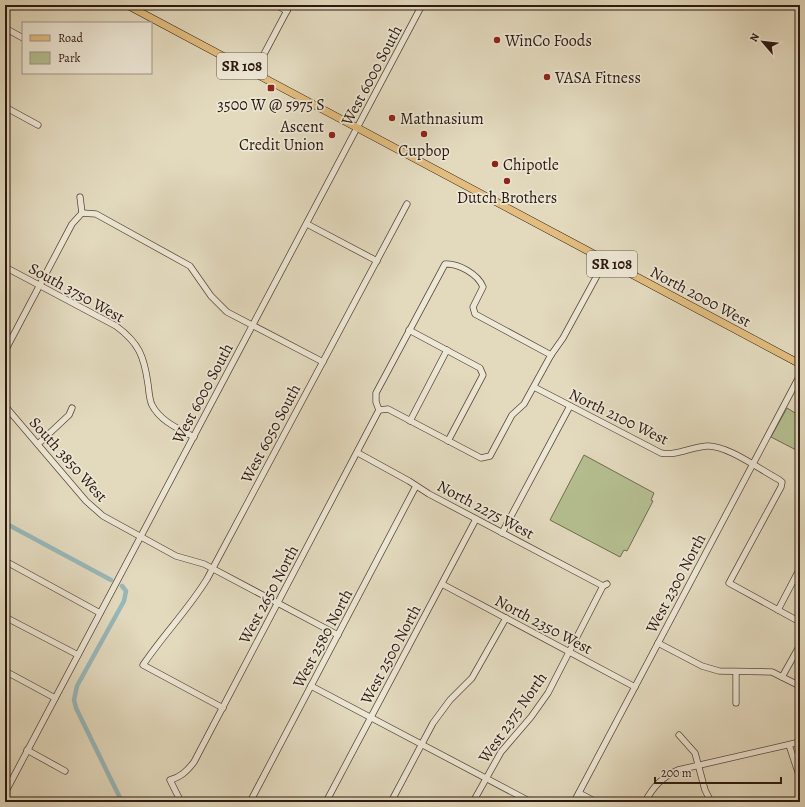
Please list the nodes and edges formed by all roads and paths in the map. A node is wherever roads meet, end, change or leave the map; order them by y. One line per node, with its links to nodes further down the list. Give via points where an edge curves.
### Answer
1 (126, 5): 7 (main road, SR 108)
2 (276, 5): 4 (street)
3 (422, 5): 10 (street, West 6000 South)
4 (288, 8): 7 (street)
5 (5, 28): 6 (street)
6 (22, 37)
7 (254, 73): 10 (main road, SR 108)
8 (5, 107): 9 (street)
9 (38, 125)
10 (357, 129): 14 (street, West 6000 South); 16 (main road, North 2000 West / SR 108)
11 (80, 198): 13 (street)
12 (407, 204): 15 (street, West 6050 South)
13 (82, 213): 18 (street, via 72,224); 19 (street, via 96,214 180,259 190,266 218,305)
14 (306, 224): 15 (street); 19 (street, West 6000 South)
15 (377, 261): 24 (street, West 6050 South)
16 (605, 261): 23 (street); 25 (main road, North 2000 West / SR 108)
17 (5, 267): 18 (street, South 3750 West)
18 (40, 286): 22 (street); 33 (street, South 3750 West, via 127,334 135,343 145,364 152,405 172,425)
19 (253, 326): 24 (street); 33 (street, West 6000 South)
20 (409, 330): 21 (street); 23 (street, via 445,264 453,263 480,279 483,287 472,307 475,314); 31 (street, via 376,392)
21 (447, 350): 32 (street); 34 (street, via 480,368 483,375)
22 (5, 351)
23 (551, 355): 27 (street)
24 (323, 362): 43 (street, West 6050 South)
25 (800, 364)
26 (800, 375): 37 (street, West 2300 North)
27 (534, 387): 29 (street, North 2100 West); 34 (street, via 524,404 512,415 490,456 481,458)
28 (5, 406): 35 (street, South 3850 West)
29 (570, 406): 37 (street, North 2100 West, via 661,453 678,454 701,447 716,447); 40 (street)
30 (72, 408): 35 (street, via 69,415)
31 (379, 410): 32 (street, via 388,409); 36 (street, West 2650 North)
32 (410, 421): 34 (street)
33 (194, 437): 41 (street, West 6000 South)
34 (448, 441)
35 (38, 444): 41 (street, South 3850 West, via 92,506 103,516)
36 (358, 453): 38 (street, North 2275 West); 47 (street, West 2650 North)
37 (753, 465): 48 (street, North 2100 West, via 782,482 781,487 729,583); 54 (street, West 2300 North)
38 (416, 486): 39 (street, North 2275 West); 53 (street, West 2580 North)
39 (476, 519): 40 (street, North 2275 West); 45 (street, West 2500 North)
40 (502, 533): 46 (street, North 2275 West)
41 (140, 537): 43 (street, South 3850 West, via 176,556); 49 (street, West 6000 South)
42 (5, 562): 49 (street)
43 (213, 568): 47 (street, South 3850 West); 66 (street, West 6050 South, via 196,597 143,665)
44 (800, 568): 48 (street)
45 (442, 584): 51 (street, North 2350 West); 67 (street, West 2500 North)
46 (605, 585): 56 (street, West 2375 North)
47 (278, 603): 53 (street, South 3850 West); 66 (street, West 2650 North)
48 (778, 610): 52 (street)
49 (100, 613): 57 (street, West 6000 South)
50 (5, 617): 57 (street)
51 (506, 618): 56 (street, North 2350 West); 70 (street, via 472,678 441,711)
52 (800, 622)
53 (338, 635): 61 (street, West 2580 North)
54 (658, 643): 59 (street, via 702,666); 63 (street, West 2300 North)
55 (800, 645): 60 (street)
56 (569, 652): 63 (street, North 2350 West); 75 (street, West 2375 North, via 540,706 501,752)
57 (78, 655): 64 (street, West 6000 South)
58 (5, 671): 64 (street)
59 (736, 672): 60 (street, via 757,670 772,672); 65 (street)
60 (782, 677): 62 (street)
61 (311, 686): 67 (street); 80 (street, West 2580 North)
62 (800, 686)
63 (635, 687): 78 (street, West 2300 North)
64 (55, 698): 72 (street, West 6000 South)
65 (736, 703)
66 (223, 708): 79 (street, West 2650 North, via 194,762 187,771 170,780)
67 (371, 717): 70 (street); 81 (street, West 2500 North)
68 (679, 735): 73 (street, via 695,753)
69 (800, 742): 71 (street)
70 (422, 744): 75 (street); 82 (street)
71 (789, 745): 73 (street); 76 (street)
72 (27, 750): 74 (street); 77 (street, West 6000 South)
73 (699, 765): 87 (street, via 678,770 661,780); 88 (street, via 705,790)
74 (65, 771)
75 (486, 778): 83 (street, West 2375 North); 84 (street)
76 (800, 778)
77 (5, 792)
78 (579, 792): 85 (street, West 2300 North); 86 (street)
79 (181, 802)
80 (250, 802)
81 (326, 802)
82 (391, 802)
83 (473, 802)
84 (531, 802)
85 (574, 802)
86 (596, 802)
87 (645, 802)
88 (711, 802)

